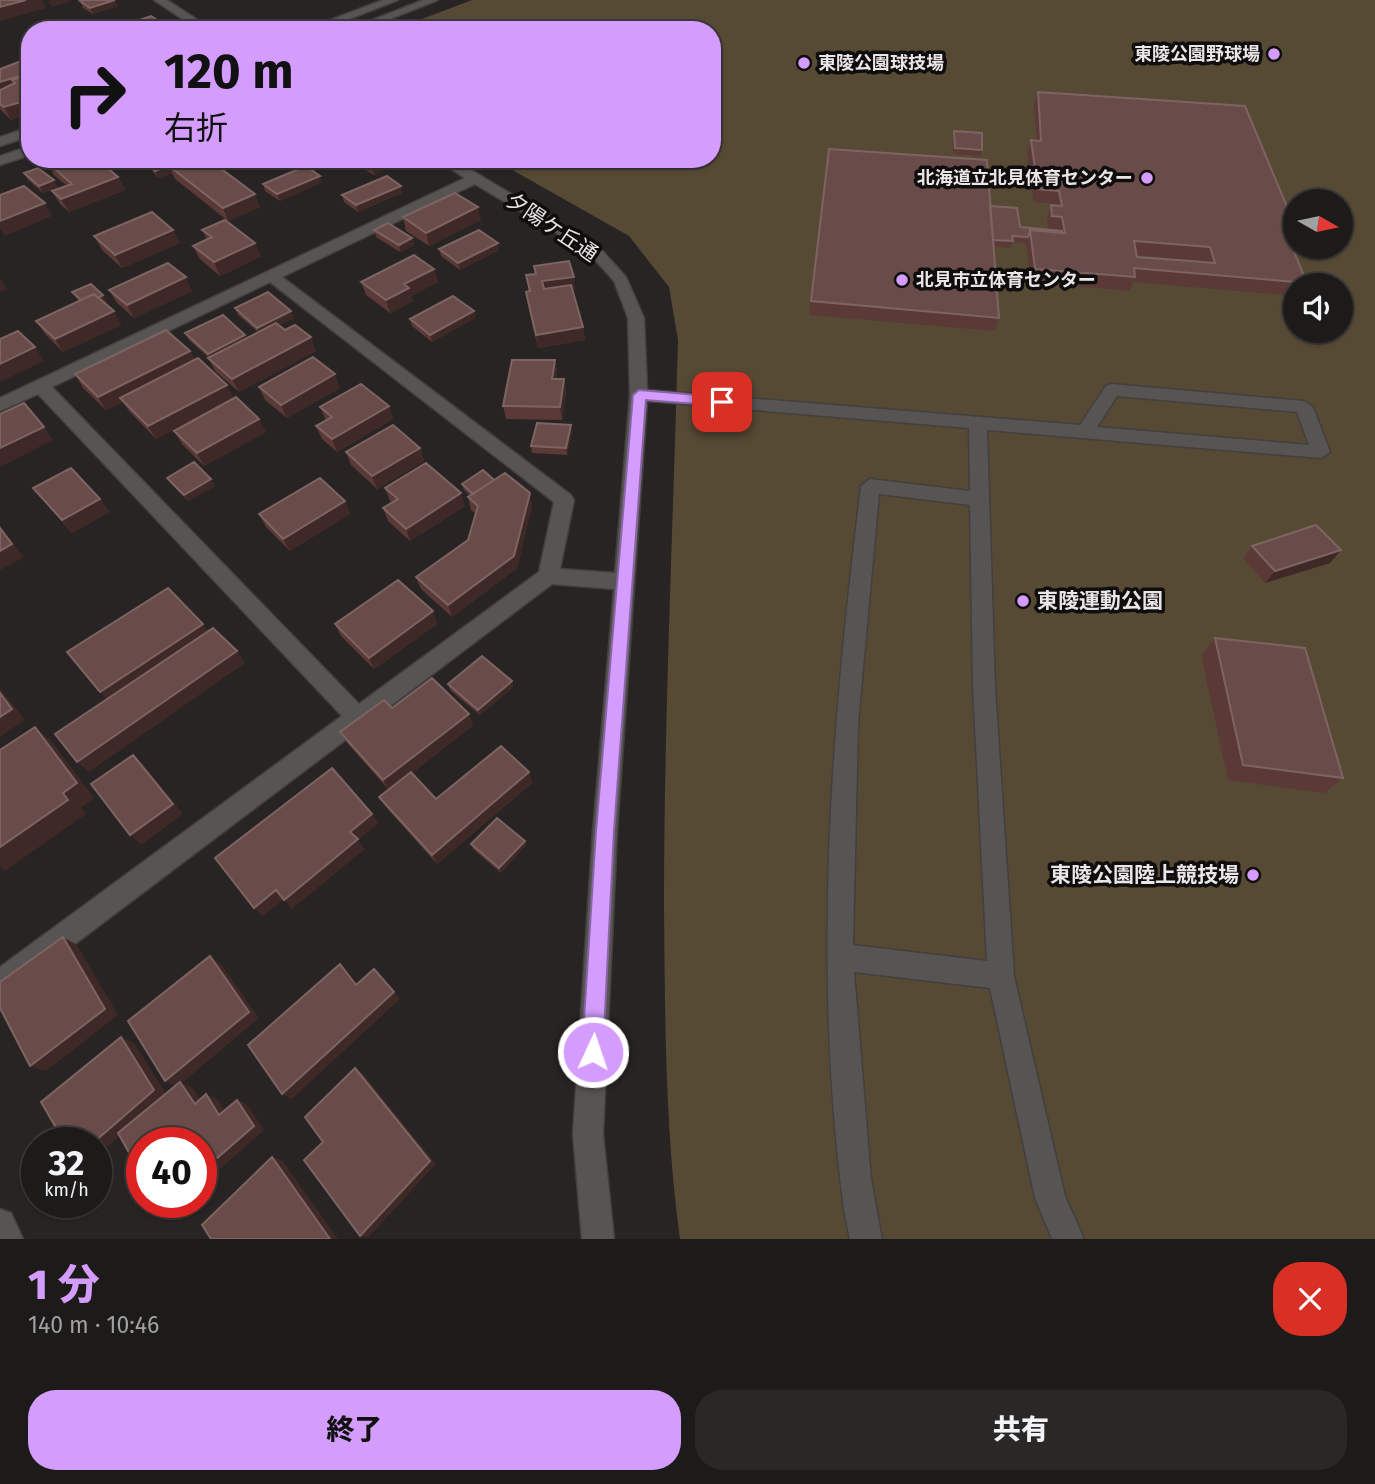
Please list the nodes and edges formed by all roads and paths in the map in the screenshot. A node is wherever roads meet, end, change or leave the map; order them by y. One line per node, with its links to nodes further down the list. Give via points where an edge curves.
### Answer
1 (159, 0): 4 (street)
2 (393, 0): 5 (street)
3 (433, 0): 6 (street)
4 (193, 21)
5 (335, 21)
6 (377, 21)
7 (21, 134): 8 (street)
8 (0, 142)
9 (21, 153): 10 (street)
10 (0, 161)
11 (459, 168): 12 (street, 夕陽ケ丘通)
12 (476, 178): 13 (street); 15 (street, 夕陽ケ丘通, via 593,249 621,280 636,318)
13 (269, 274): 14 (street); 20 (street, via 565,500)
14 (40, 385): 16 (street); 22 (street)
15 (639, 395): 17 (street); 21 (street, 夕陽ケ丘通)
16 (0, 405)
17 (978, 422): 18 (street); 19 (street)
18 (1085, 432): 18 (street, via 1112,390 1304,407 1321,452)
19 (978, 499): 23 (street, via 870,486 846,721); 24 (street)
20 (548, 576): 21 (street); 22 (street)
21 (625, 582): 28 (street, 夕陽ケ丘通, via 588,1134)
22 (358, 718): 25 (street)
23 (838, 957): 24 (street); 29 (street, via 847,1091)
24 (1001, 976): 30 (street, via 1050,1198)
25 (0, 982)
26 (0, 1224): 27 (street)
27 (8, 1239)
28 (598, 1239)
29 (866, 1239)
30 (1069, 1239)

